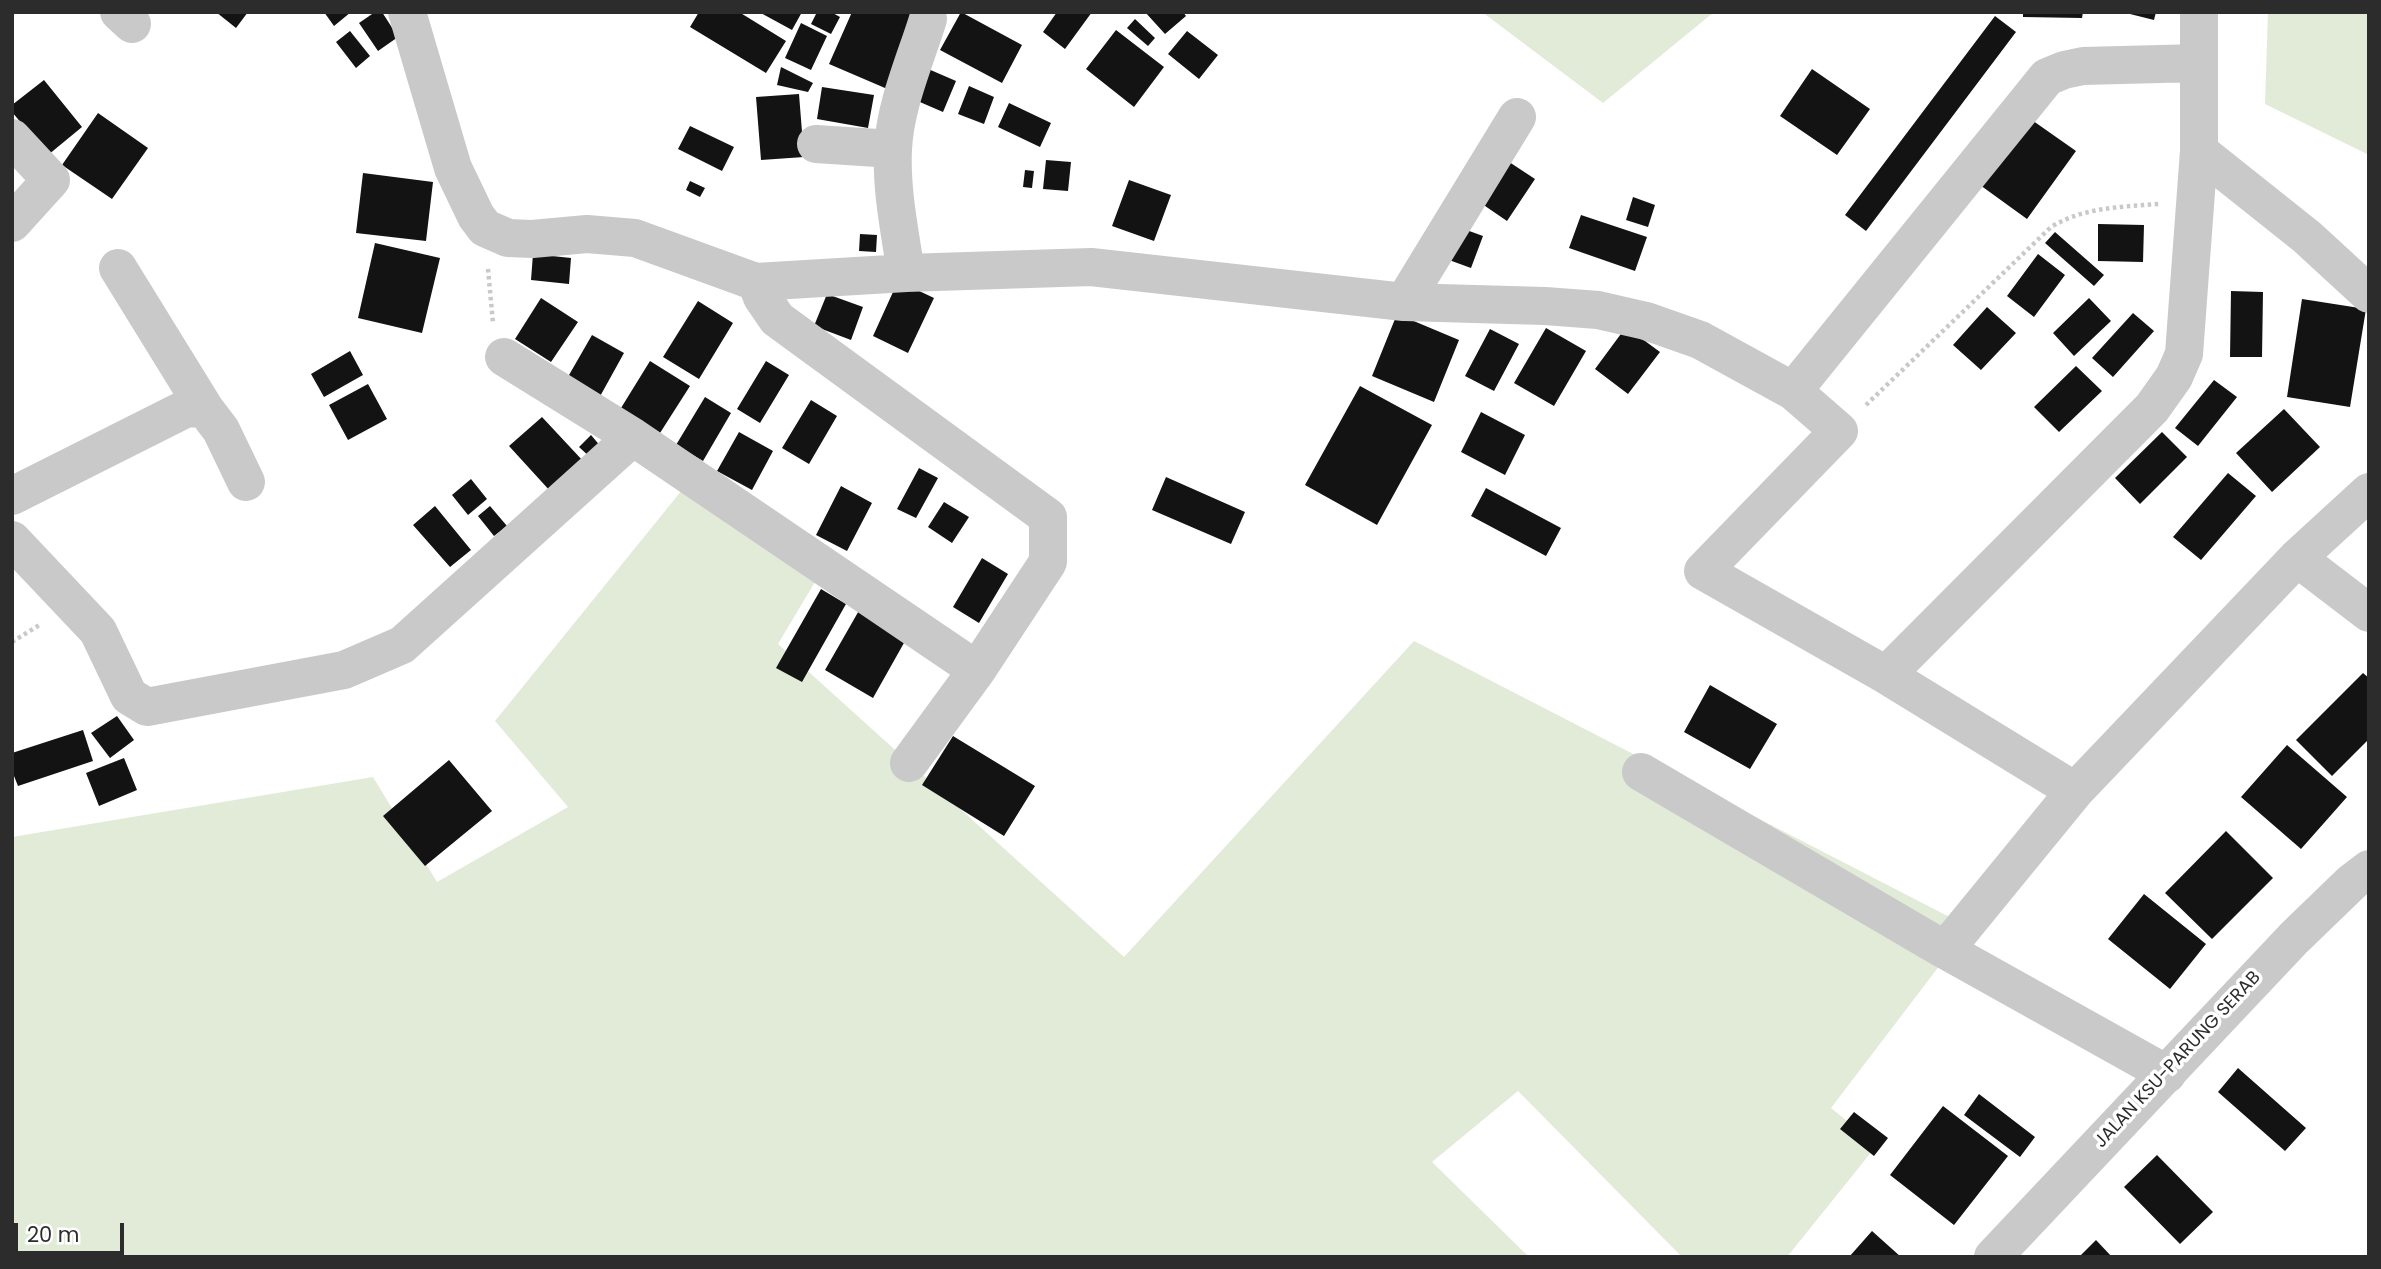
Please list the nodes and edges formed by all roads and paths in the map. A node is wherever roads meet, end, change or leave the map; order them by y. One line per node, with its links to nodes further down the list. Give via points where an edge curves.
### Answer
1 (407, 12): 12 (street, via 453,167)
2 (2199, 12): 4 (street)
3 (928, 19): 8 (street, via 898,116)
4 (2199, 63): 9 (street); 19 (street, via 2083,66 2047,77)
5 (1517, 117): 17 (street)
6 (12, 138): 11 (street, via 51,180)
7 (816, 144): 8 (street)
8 (893, 149): 14 (street)
9 (2199, 151): 10 (street); 16 (street, via 2307,237)
10 (2195, 201): 21 (path, via 2093,210 2051,227); 30 (street, via 2184,354 2164,393)
11 (12, 223)
12 (485, 228): 15 (street, via 520,239 587,234 635,238); 18 (path, via 493,323)
13 (118, 268): 20 (street)
14 (906, 273): 15 (street); 17 (street, via 1091,267)
15 (756, 282): 29 (street, via 777,319 1048,517 1048,562)
16 (2369, 294)
17 (1405, 302): 19 (street, via 1598,310 1646,321 1700,340)
18 (504, 357): 22 (street)
19 (1793, 391): 21 (street)
20 (205, 409): 23 (street, via 221,430); 25 (street, via 187,408)
21 (1839, 431): 30 (street, via 1703,571)
22 (634, 437): 26 (street, via 402,645 344,670 147,707 129,696 98,631); 29 (street)
23 (246, 482)
24 (2369, 492): 27 (street)
25 (12, 496)
26 (12, 540)
27 (2297, 558): 28 (street); 33 (street)
28 (2369, 612)
29 (978, 670): 31 (street)
30 (1886, 675): 33 (street)
31 (909, 763)
32 (1641, 772): 35 (street)
33 (2075, 792): 35 (street)
34 (2369, 869): 36 (street, JALAN KSU-PARUNG SERAB, via 2294,938)
35 (1945, 950): 36 (street)
36 (2167, 1074): 37 (street, JALAN KSU-PARUNG SERAB)
37 (1993, 1257)

